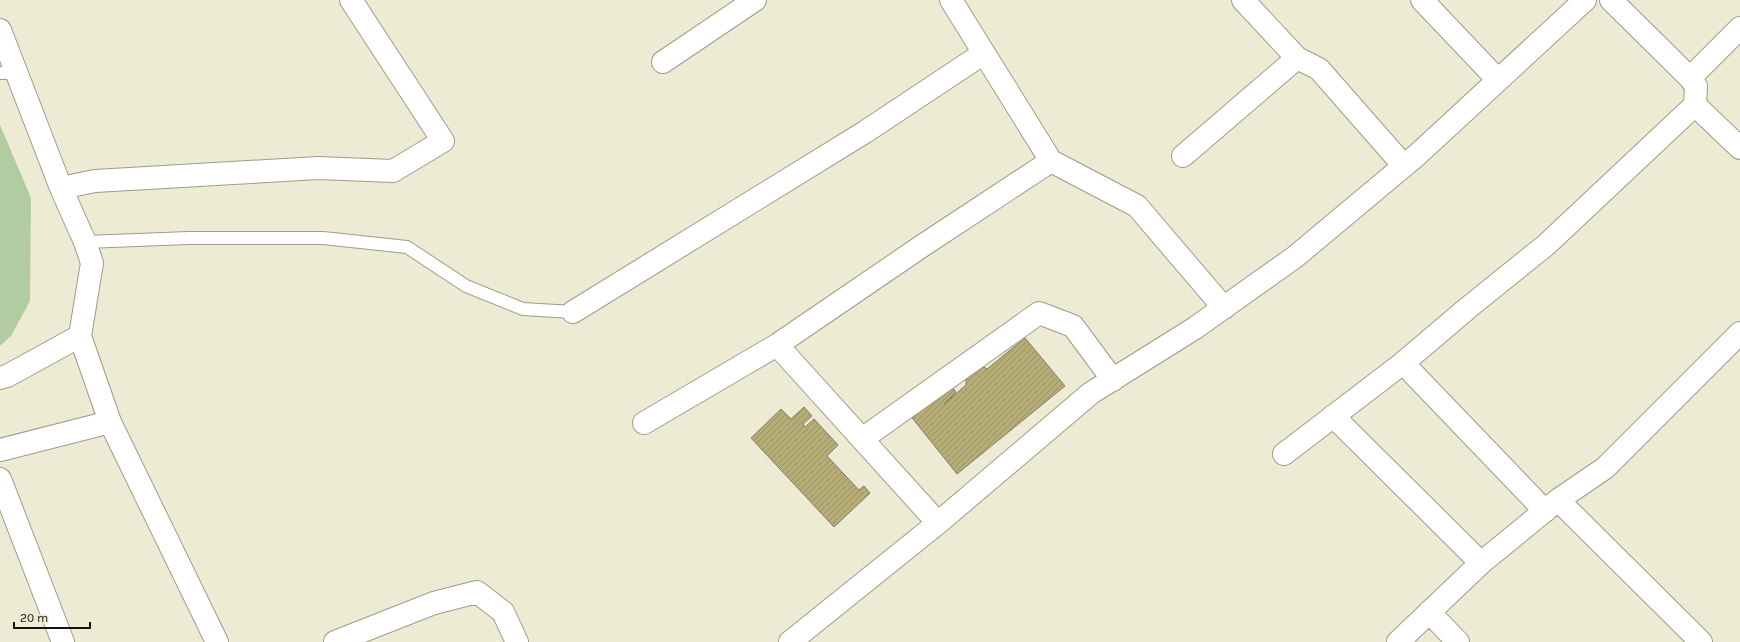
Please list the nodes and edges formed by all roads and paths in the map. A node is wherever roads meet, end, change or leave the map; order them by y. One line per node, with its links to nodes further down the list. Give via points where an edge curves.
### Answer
1 (352, 0): 21 (street, via 442,141 393,171 310,168 95,181)
2 (755, 0): 12 (street)
3 (951, 0): 10 (street)
4 (1243, 0): 11 (street)
5 (1422, 0): 15 (street)
6 (1585, 0): 15 (street)
7 (1610, 0): 14 (street)
8 (1740, 28): 14 (street)
9 (0, 30): 13 (street)
10 (984, 53): 19 (street); 24 (street, via 865,132)
11 (1297, 58): 18 (street); 20 (street, via 1319,69)
12 (663, 62)
13 (8, 73): 21 (street)
14 (1690, 78): 16 (street, via 1696,86)
15 (1498, 80): 20 (street)
16 (1695, 105): 17 (street); 28 (street, via 1546,245)
17 (1740, 148)
18 (1183, 156)
19 (1051, 161): 23 (street, via 1137,206); 27 (street)
20 (1404, 166): 23 (street, via 1295,257)
21 (61, 188): 22 (street)
22 (85, 242): 24 (lane, via 189,238 323,238 407,247 466,286 523,310); 26 (street, via 92,263)
23 (1224, 308): 30 (street)
24 (573, 312)
25 (1740, 333): 38 (street, via 1605,468)
26 (80, 336): 29 (street); 32 (street)
27 (777, 345): 33 (street); 34 (street)
28 (1403, 363): 31 (street); 38 (street)
29 (0, 378)
30 (1113, 380): 34 (street, via 1073,326 1039,313); 39 (street, via 1091,393)
31 (1332, 416): 36 (street); 40 (street)
32 (110, 422): 35 (street); 43 (street)
33 (644, 423)
34 (862, 439): 39 (street)
35 (0, 450)
36 (1284, 454)
37 (0, 478): 42 (street)
38 (1551, 506): 40 (street); 49 (street)
39 (938, 523): 46 (street)
40 (1481, 563): 41 (street)
41 (1429, 612): 47 (street); 48 (street)
42 (64, 642)
43 (217, 642)
44 (335, 642): 45 (street, via 434,604 477,592 503,612)
45 (517, 642)
46 (790, 642)
47 (1398, 642)
48 (1458, 642)
49 (1702, 642)

